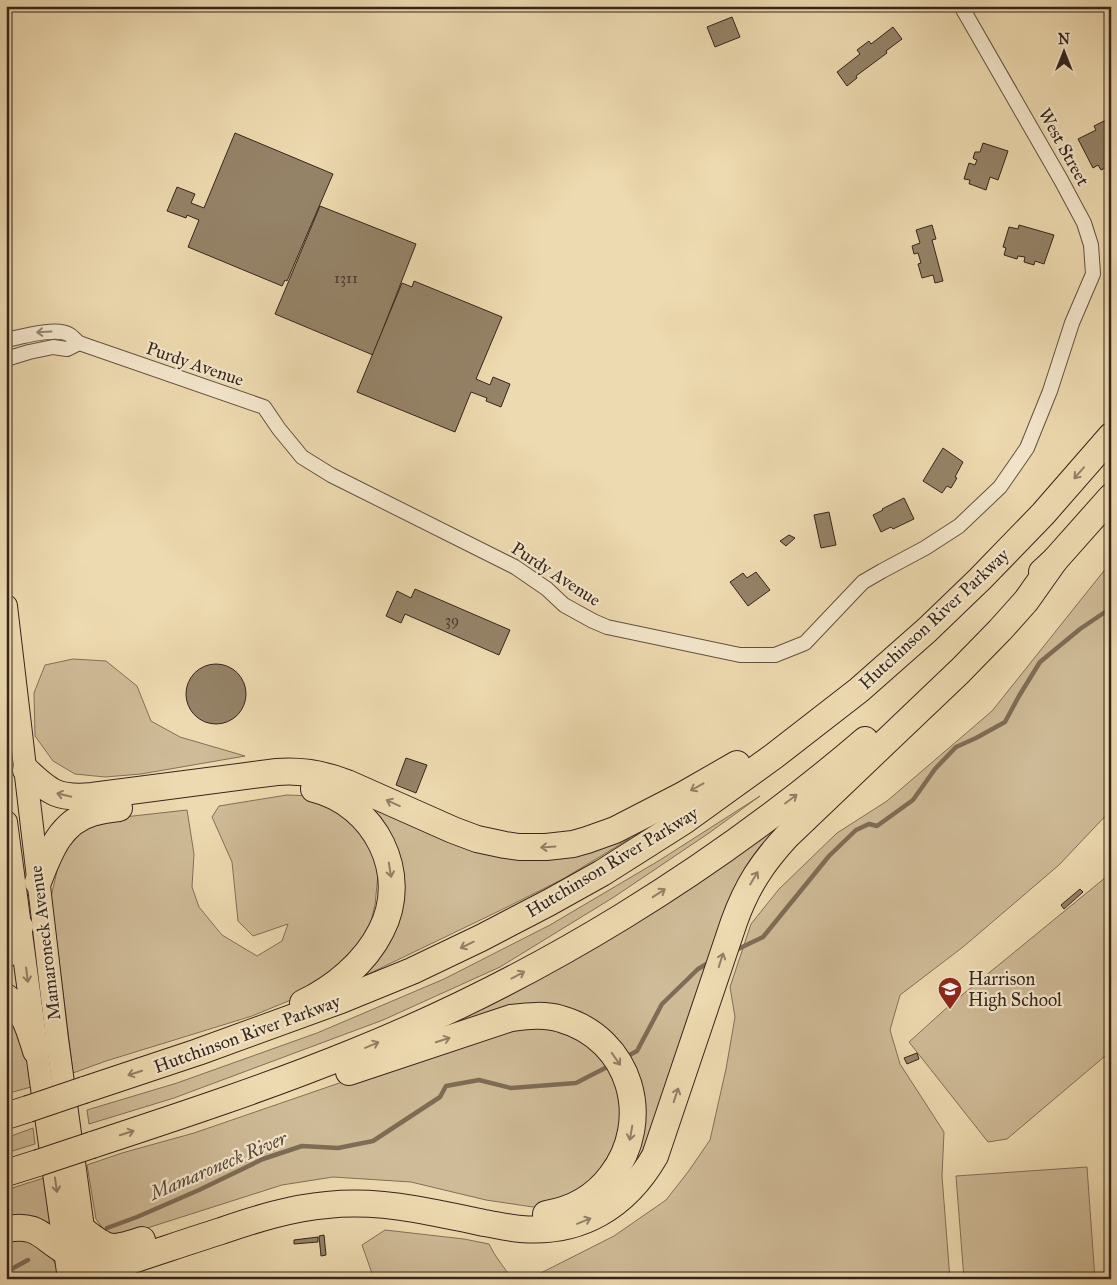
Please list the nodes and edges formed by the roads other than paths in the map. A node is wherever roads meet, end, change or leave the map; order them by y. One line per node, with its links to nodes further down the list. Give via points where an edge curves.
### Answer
1 (961, 6): 5 (street, West Street, via 1062,180 1084,223 1091,245 1093,274 1072,323)
2 (6, 340): 3 (street, Purdy Avenue, one-way to 2, via 69,334 54,332)
3 (79, 343): 4 (street, Purdy Avenue, via 67,349 52,347); 5 (street, Purdy Avenue, via 264,407 302,457 331,475 515,567 547,589 564,606 593,621 740,655 776,655 805,642 863,582 959,526 1000,487 1027,448)
4 (6, 359)
5 (1036, 428)
6 (1111, 436): 10 (highway, Hutchinson River Parkway, one-way to 10, via 997,562)
7 (1111, 497): 8 (highway)
8 (1055, 560): 20 (highway, one-way to 8, via 385,1039 515,977 621,917 728,846 850,753 939,674); 25 (highway, one-way to 8, via 273,1215 330,1204 396,1207 520,1229 545,1230 589,1219 609,1208 627,1193 655,1156 734,922 751,883 769,856 1000,630 1026,601)
9 (6, 606): 11 (main road, Mamaroneck Avenue)
10 (859, 690): 11 (highway, one-way to 11, via 654,811 587,840 546,847 512,846 477,839 335,778 301,771 74,798 49,790); 18 (highway, Hutchinson River Parkway, one-way to 18, via 684,821 550,902 389,981)
11 (26, 770): 13 (main road, Mamaroneck Avenue)
12 (6, 822): 14 (main road, Mamaroneck Avenue)
13 (38, 882): 18 (highway, one-way to 18, via 59,837 81,817 109,809 295,786 316,789 339,798 367,820 384,848 392,885 390,907 376,940 349,972 318,994); 23 (main road, Mamaroneck Avenue)
14 (20, 927): 15 (highway); 17 (main road, Mamaroneck Avenue, one-way to 17)
15 (6, 954)
16 (6, 997): 17 (highway, via 16,1004 23,1016)
17 (36, 1050): 24 (main road, Mamaroneck Avenue, one-way to 24)
18 (198, 1052): 19 (highway, Hutchinson River Parkway, one-way to 19, bridge)
19 (13, 1113)
20 (162, 1122): 21 (highway, one-way to 20, bridge); 23 (highway, one-way to 23, via 268,1097 511,1018 532,1016 573,1023 596,1037 621,1067 629,1085 632,1104 632,1130 619,1165 596,1193 559,1211 521,1214 400,1192 334,1189 302,1192 250,1205 117,1247 104,1246)
21 (6, 1173)
22 (6, 1229): 24 (highway, via 30,1229)
23 (84, 1231): 24 (main road, Mamaroneck Avenue)
24 (81, 1263): 25 (highway, via 117,1265); 26 (main road, Mamaroneck Avenue)
25 (120, 1270)
26 (69, 1279)

